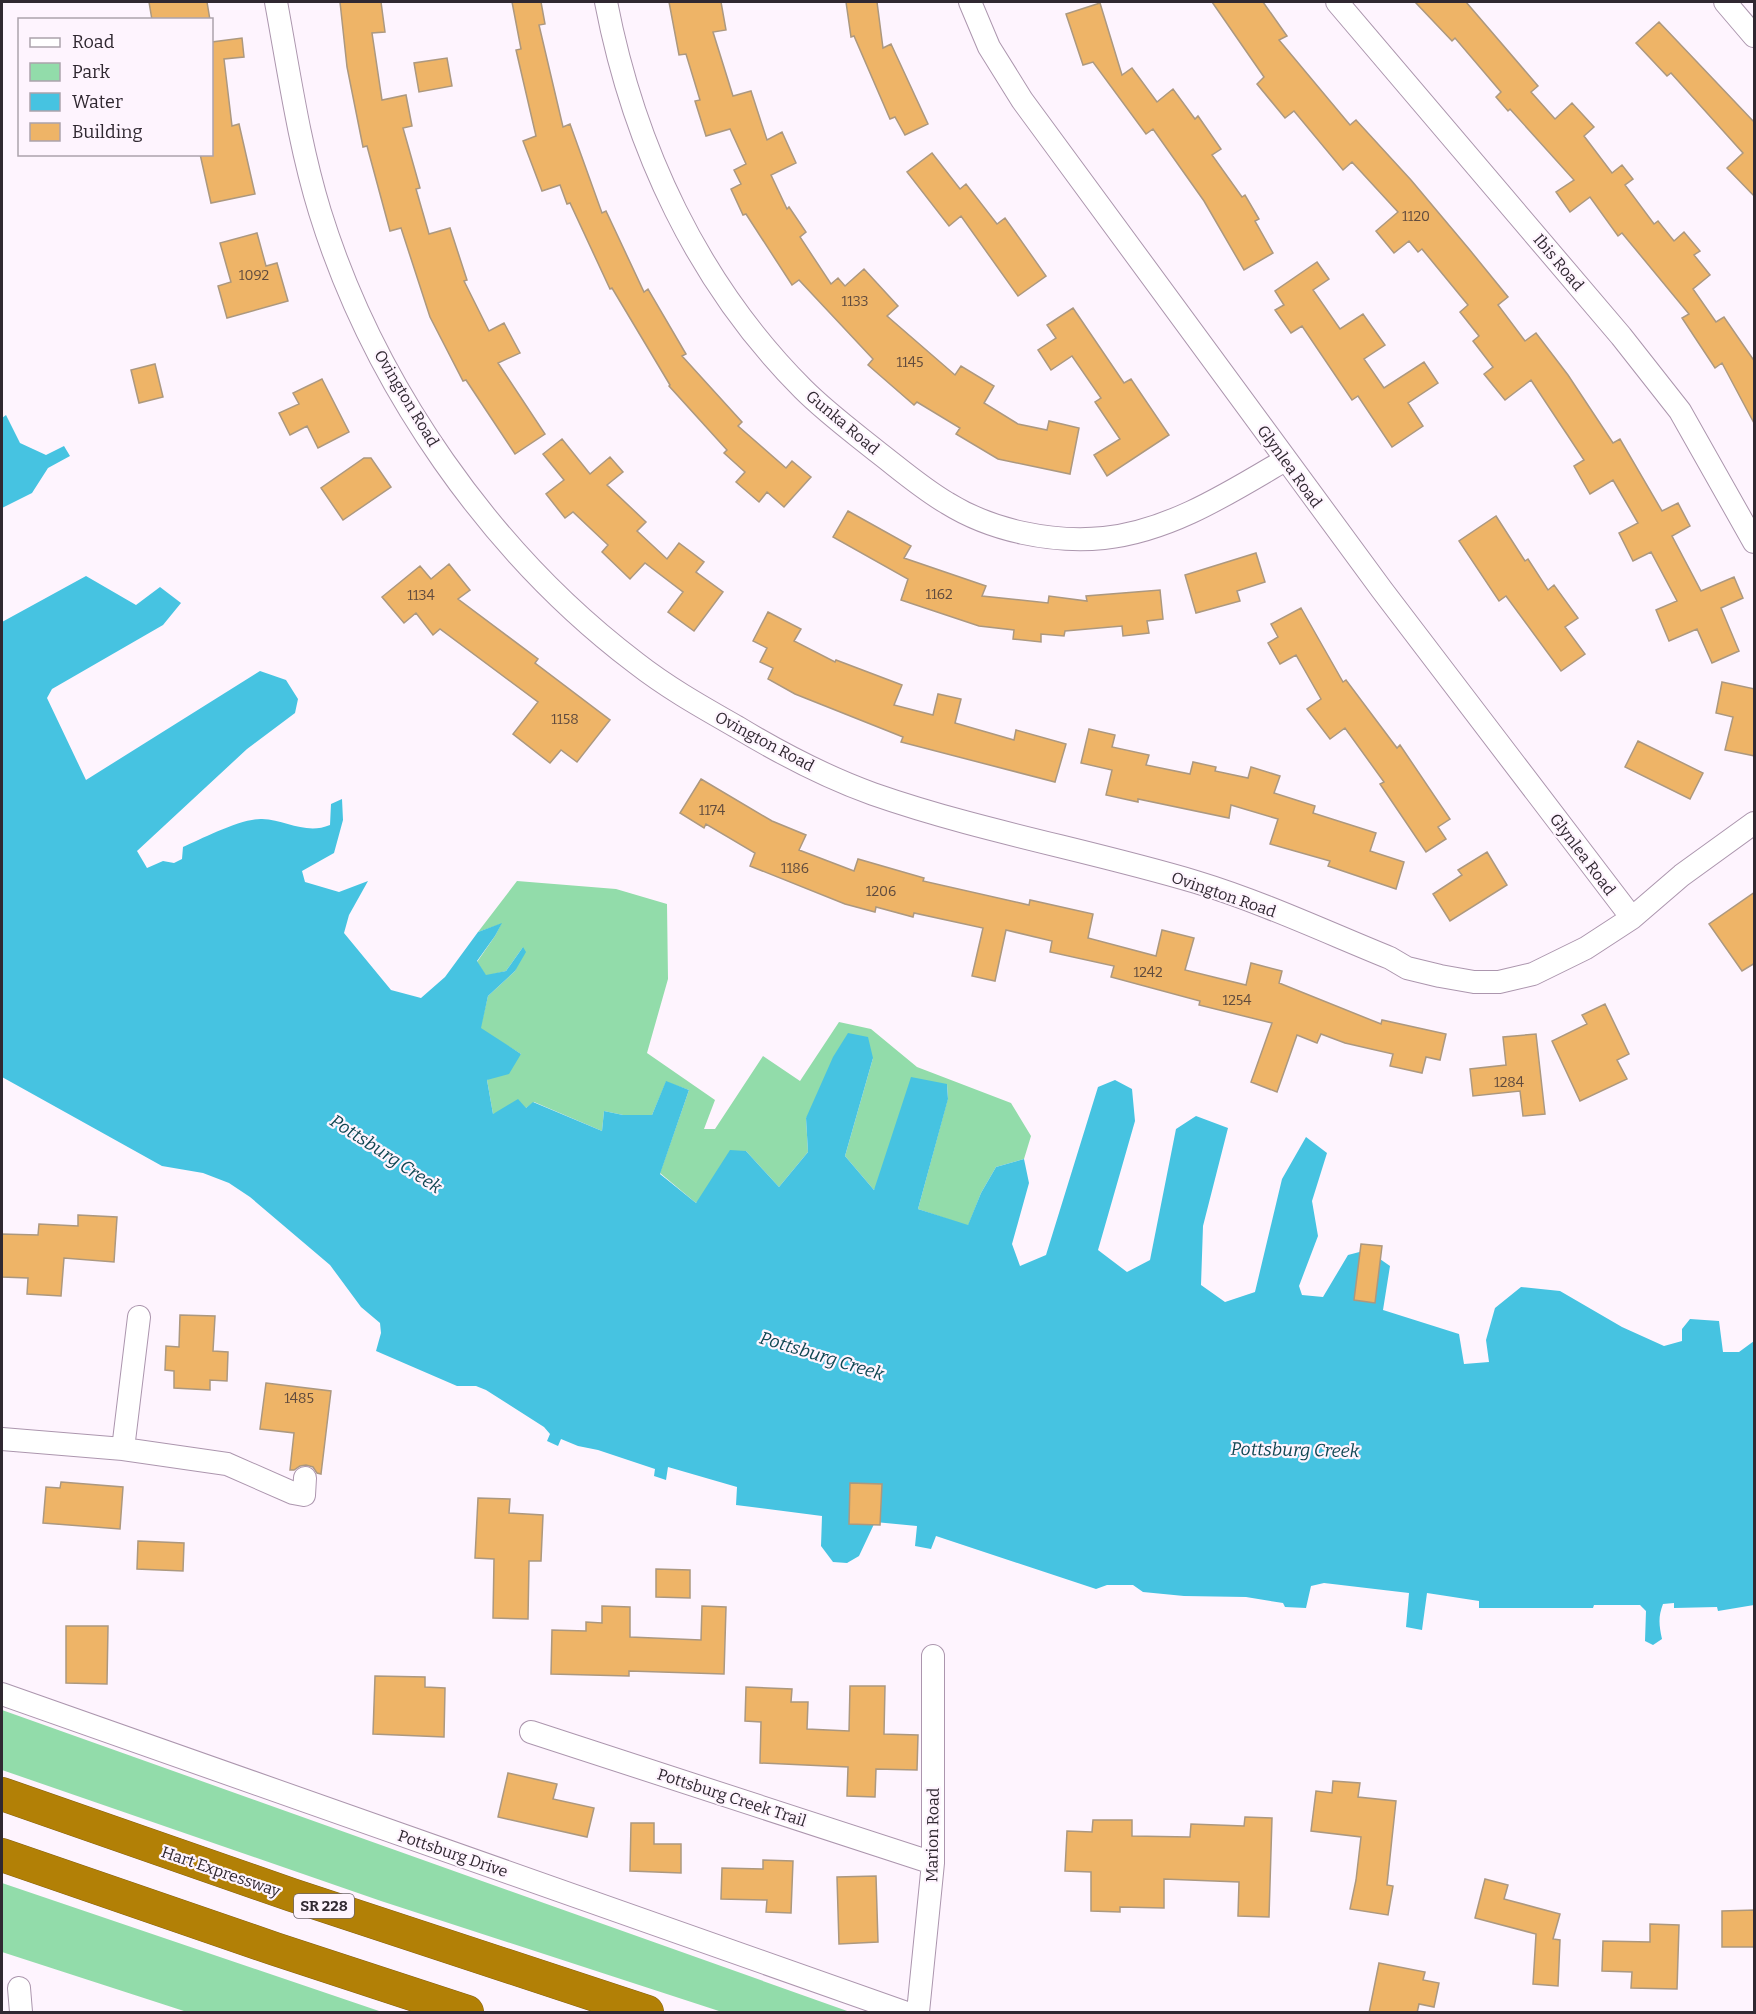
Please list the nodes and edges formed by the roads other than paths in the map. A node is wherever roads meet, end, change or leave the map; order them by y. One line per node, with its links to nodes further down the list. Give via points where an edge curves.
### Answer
1 (276, 2): 10 (street, Ovington Road, via 304,151 320,213 347,286 412,414 519,558 598,632 676,692 772,748 869,792 942,817 1200,883 1407,968 1440,976 1499,982 1533,974 1586,948)
2 (606, 2): 7 (street, Gunka Road, via 626,86 648,153 705,266 732,307 803,389 923,488 974,518 1013,530 1061,539 1104,538 1141,532 1165,523)
3 (970, 2): 7 (street, Glynlea Road, via 989,47 1022,100)
4 (1337, 2): 8 (street, Ibis Road, via 1614,327 1680,411)
5 (1725, 2): 6 (street)
6 (1755, 36)
7 (1285, 460): 10 (street, Glynlea Road)
8 (1755, 542)
9 (1755, 823): 10 (street, Ovington Road, via 1682,875)
10 (1632, 918)
11 (139, 1317): 13 (street)
12 (2, 1439): 13 (street)
13 (123, 1449): 14 (street, via 227,1464 304,1495)
14 (304, 1478)
15 (933, 1656): 20 (street, Marion Road)
16 (2, 1694): 25 (street, Pottsburg Drive)
17 (531, 1732): 20 (street, Pottsburg Creek Trail)
18 (2, 1794): 24 (highway, Hart Expressway / SR 228, via 292,1896)
19 (2, 1855): 23 (highway)
20 (933, 1863): 26 (street, Marion Road)
21 (19, 1988): 22 (street)
22 (21, 2013)
23 (467, 2013)
24 (647, 2013)
25 (904, 2013)
26 (918, 2013)

